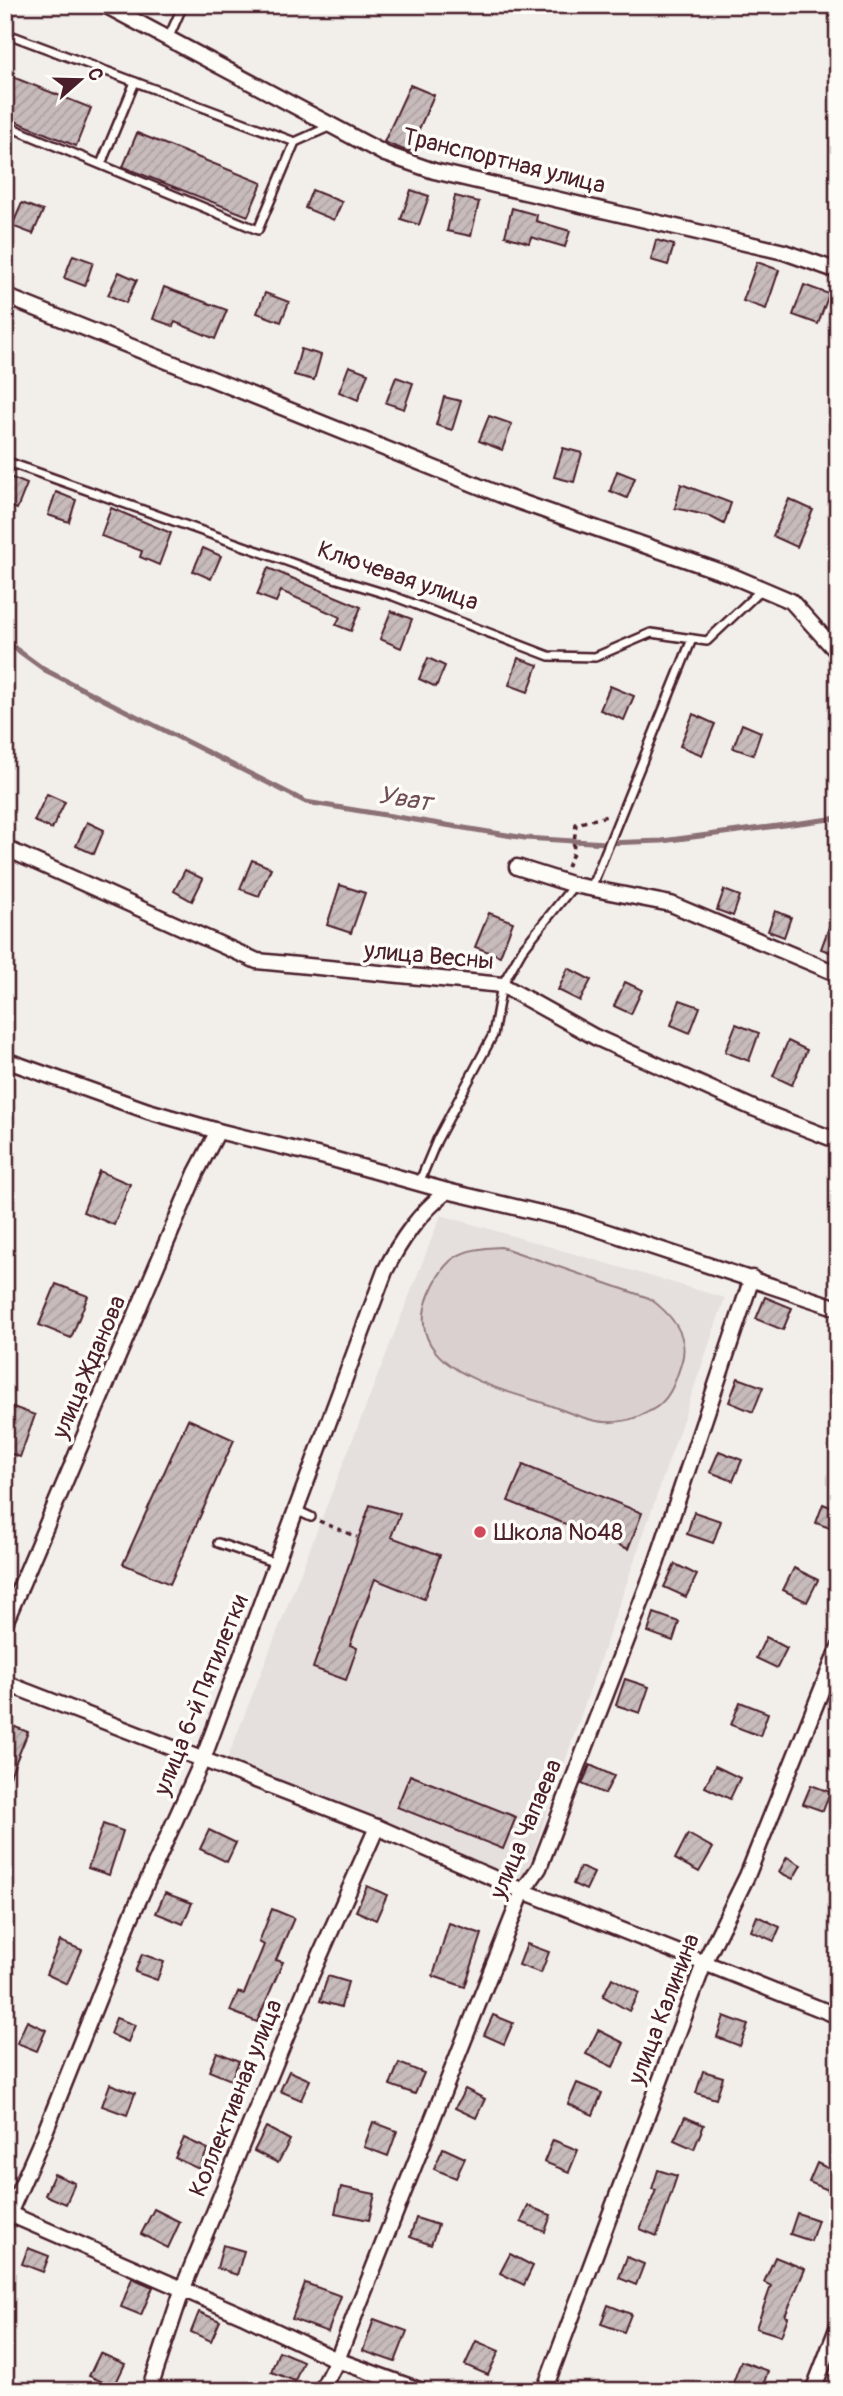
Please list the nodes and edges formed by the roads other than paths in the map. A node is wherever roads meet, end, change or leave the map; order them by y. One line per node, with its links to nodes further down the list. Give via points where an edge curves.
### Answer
1 (104, 5): 4 (street, Транспортная улица)
2 (183, 5): 4 (lane)
3 (5, 33): 5 (lane)
4 (168, 39): 7 (street, Транспортная улица)
5 (135, 82): 8 (lane); 9 (lane)
6 (5, 125): 9 (lane)
7 (331, 126): 8 (lane); 10 (street, Транспортная улица, via 386,154 435,171 784,252)
8 (295, 142): 9 (lane, via 258,230)
9 (101, 164)
10 (838, 271)
11 (5, 296): 13 (street, via 506,497)
12 (5, 461): 14 (lane, Ключевая улица, via 393,596 549,656 595,657 651,633)
13 (762, 589): 14 (lane, Ключевая улица, via 707,641); 15 (street, via 791,601)
14 (692, 639): 19 (lane)
15 (838, 653)
16 (5, 848): 21 (street, улица Весны, via 257,961)
17 (517, 867): 18 (street)
18 (574, 885): 19 (street); 21 (lane, via 522,950)
19 (591, 888): 20 (street, via 670,904)
20 (838, 974)
21 (502, 985): 24 (street, улица Весны, via 595,1037); 25 (lane, via 493,1035)
22 (5, 1060): 23 (street)
23 (218, 1131): 25 (street); 33 (street, улица Жданова, via 196,1173)
24 (838, 1141)
25 (419, 1183): 26 (street)
26 (447, 1191): 27 (street, via 574,1221); 29 (street, улица 6-й Пятилетки, via 416,1220 390,1262)
27 (752, 1278): 28 (street); 38 (street, улица Чапаева, via 656,1564 539,1868)
28 (838, 1308)
29 (296, 1510): 30 (lane); 32 (street, улица 6-й Пятилетки)
30 (311, 1517)
31 (218, 1543): 32 (lane)
32 (276, 1563): 36 (street, улица 6-й Пятилетки)
33 (5, 1623)
34 (838, 1649): 39 (street, улица Калинина, via 747,1876)
35 (5, 1683): 36 (street)
36 (203, 1759): 37 (street); 41 (street, улица 6-й Пятилетки, via 131,1917 45,2132)
37 (377, 1827): 38 (street); 42 (street, Коллективная улица)
38 (523, 1892): 39 (street); 44 (street, улица Чапаева)
39 (705, 1961): 40 (street); 48 (street, улица Калинина)
40 (838, 2016)
41 (6, 2216): 42 (street)
42 (183, 2288): 44 (street); 45 (street, Коллективная улица)
43 (838, 2326): 49 (street)
44 (337, 2360): 46 (street, улица Чапаева); 47 (street)
45 (149, 2391)
46 (321, 2391)
47 (422, 2391)
48 (544, 2391)
49 (813, 2391)

